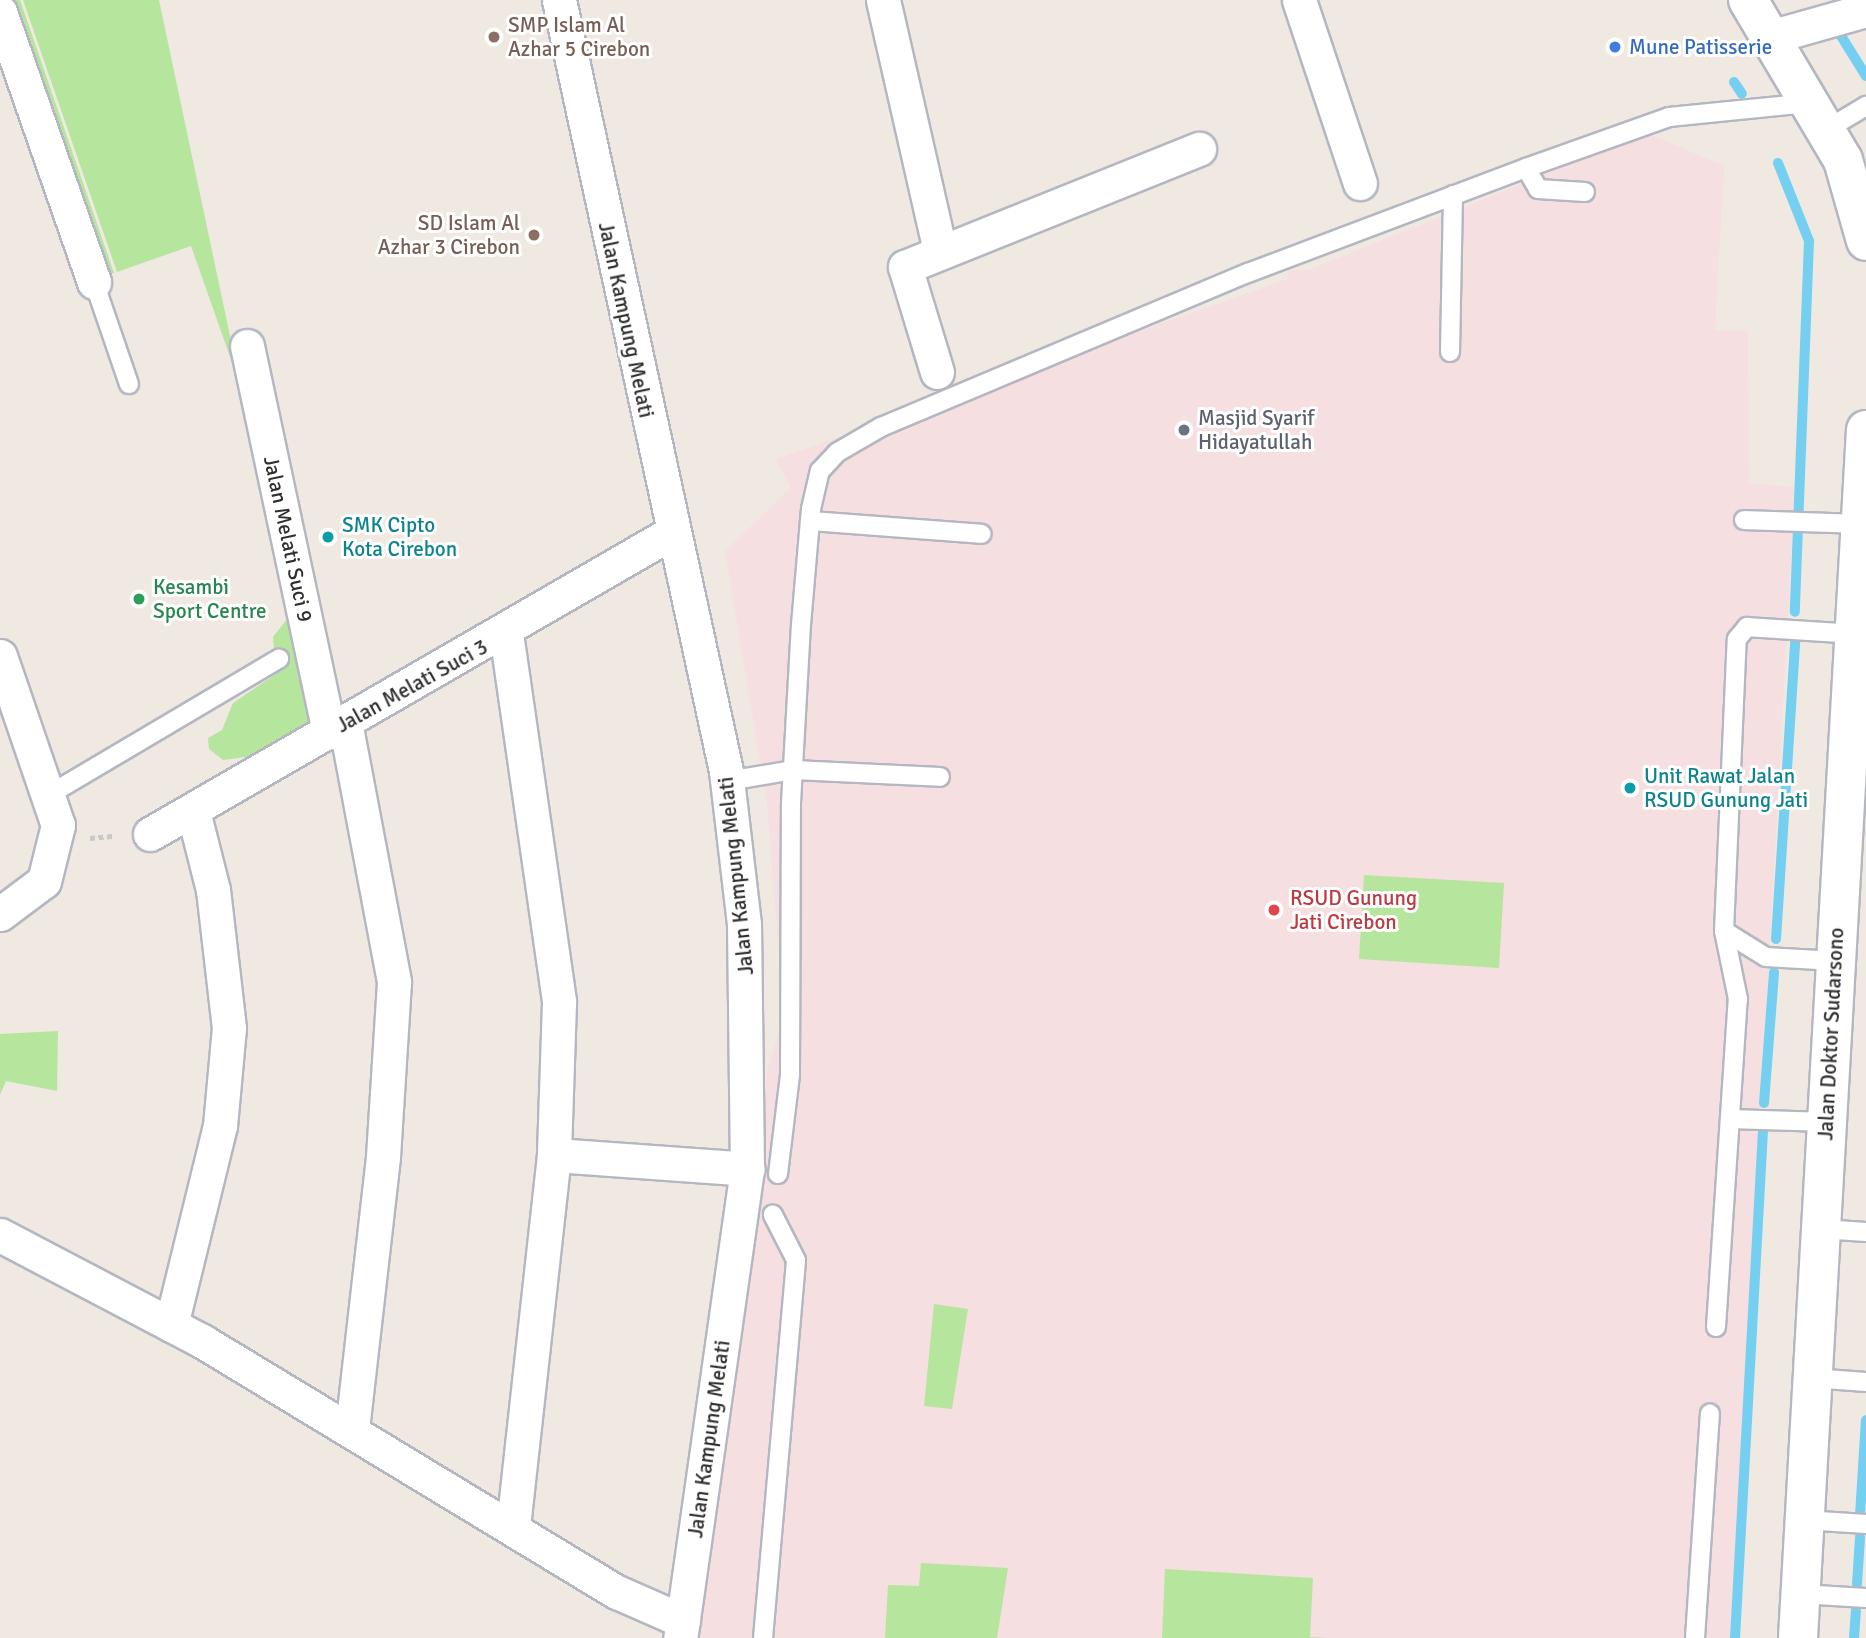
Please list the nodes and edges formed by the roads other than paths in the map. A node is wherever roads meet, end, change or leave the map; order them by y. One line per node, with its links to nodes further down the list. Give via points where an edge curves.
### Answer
1 (559, 0): 26 (street, Jalan Kampung Melati)
2 (883, 0): 16 (street)
3 (1299, 0): 12 (street)
4 (1748, 0): 7 (street)
5 (1866, 10): 7 (street)
6 (0, 12): 17 (street)
7 (1770, 37): 9 (street)
8 (1866, 106): 9 (lane)
9 (1818, 117): 11 (lane, via 1669,117); 15 (street, via 1854,184)
10 (1199, 149): 16 (street)
11 (1526, 168): 13 (lane, via 1538,189); 14 (lane)
12 (1360, 183)
13 (1585, 192)
14 (1453, 195): 19 (lane); 25 (lane, via 1248,273 881,427 838,452 820,471)
15 (1866, 241)
16 (940, 251): 20 (street, via 912,262 904,276)
17 (94, 282): 21 (lane)
18 (247, 346): 32 (street, Jalan Melati Suci 9)
19 (1450, 352)
20 (937, 372)
21 (129, 384)
22 (1866, 430): 23 (street, Jalan Doktor Sudarsono)
23 (1853, 519): 24 (lane); 29 (street, Jalan Doktor Sudarsono)
24 (1744, 520)
25 (810, 521): 27 (lane); 33 (lane)
26 (671, 533): 28 (street, Jalan Melati Suci 3); 35 (street, Jalan Kampung Melati)
27 (982, 534)
28 (506, 633): 32 (street, Jalan Melati Suci 3); 44 (street, via 556,977)
29 (1859, 654): 40 (lane, via 1783,628 1747,626 1737,639); 41 (street, Jalan Doktor Sudarsono)
30 (0, 656): 36 (street)
31 (279, 659): 36 (lane)
32 (337, 727): 37 (street, Jalan Melati Suci 3); 55 (street, Jalan Melati Suci 9, via 394,982 383,1157)
33 (794, 770): 34 (lane); 35 (lane); 45 (lane, via 790,1075)
34 (940, 778)
35 (728, 781): 45 (street, Jalan Kampung Melati, via 744,924)
36 (52, 793): 39 (street, via 56,845 44,881)
37 (193, 811): 38 (street, Jalan Melati Suci 3); 50 (street, via 213,890 229,1028 220,1126)
38 (150, 834)
39 (0, 914)
40 (1724, 930): 41 (lane, via 1766,957); 42 (lane, via 1738,999)
41 (1835, 961): 43 (street, Jalan Doktor Sudarsono)
42 (1730, 1119): 43 (lane); 51 (lane)
43 (1827, 1122): 47 (street, Jalan Doktor Sudarsono)
44 (554, 1155): 45 (street); 58 (street)
45 (762, 1171): 61 (street, Jalan Kampung Melati)
46 (773, 1215): 62 (lane, via 796,1261)
47 (1821, 1229): 48 (lane); 52 (street, Jalan Doktor Sudarsono)
48 (1866, 1232)
49 (0, 1235): 50 (street)
50 (171, 1325): 55 (street)
51 (1716, 1327)
52 (1812, 1378): 53 (lane); 56 (street, Jalan Doktor Sudarsono)
53 (1866, 1382)
54 (1710, 1414): 63 (lane)
55 (352, 1430): 58 (street)
56 (1804, 1520): 57 (lane); 59 (street, Jalan Doktor Sudarsono)
57 (1866, 1524)
58 (513, 1528): 61 (street)
59 (1800, 1594): 60 (lane); 64 (street, Jalan Doktor Sudarsono)
60 (1866, 1598)
61 (682, 1630)
62 (763, 1638)
63 (1695, 1638)
64 (1798, 1638)

